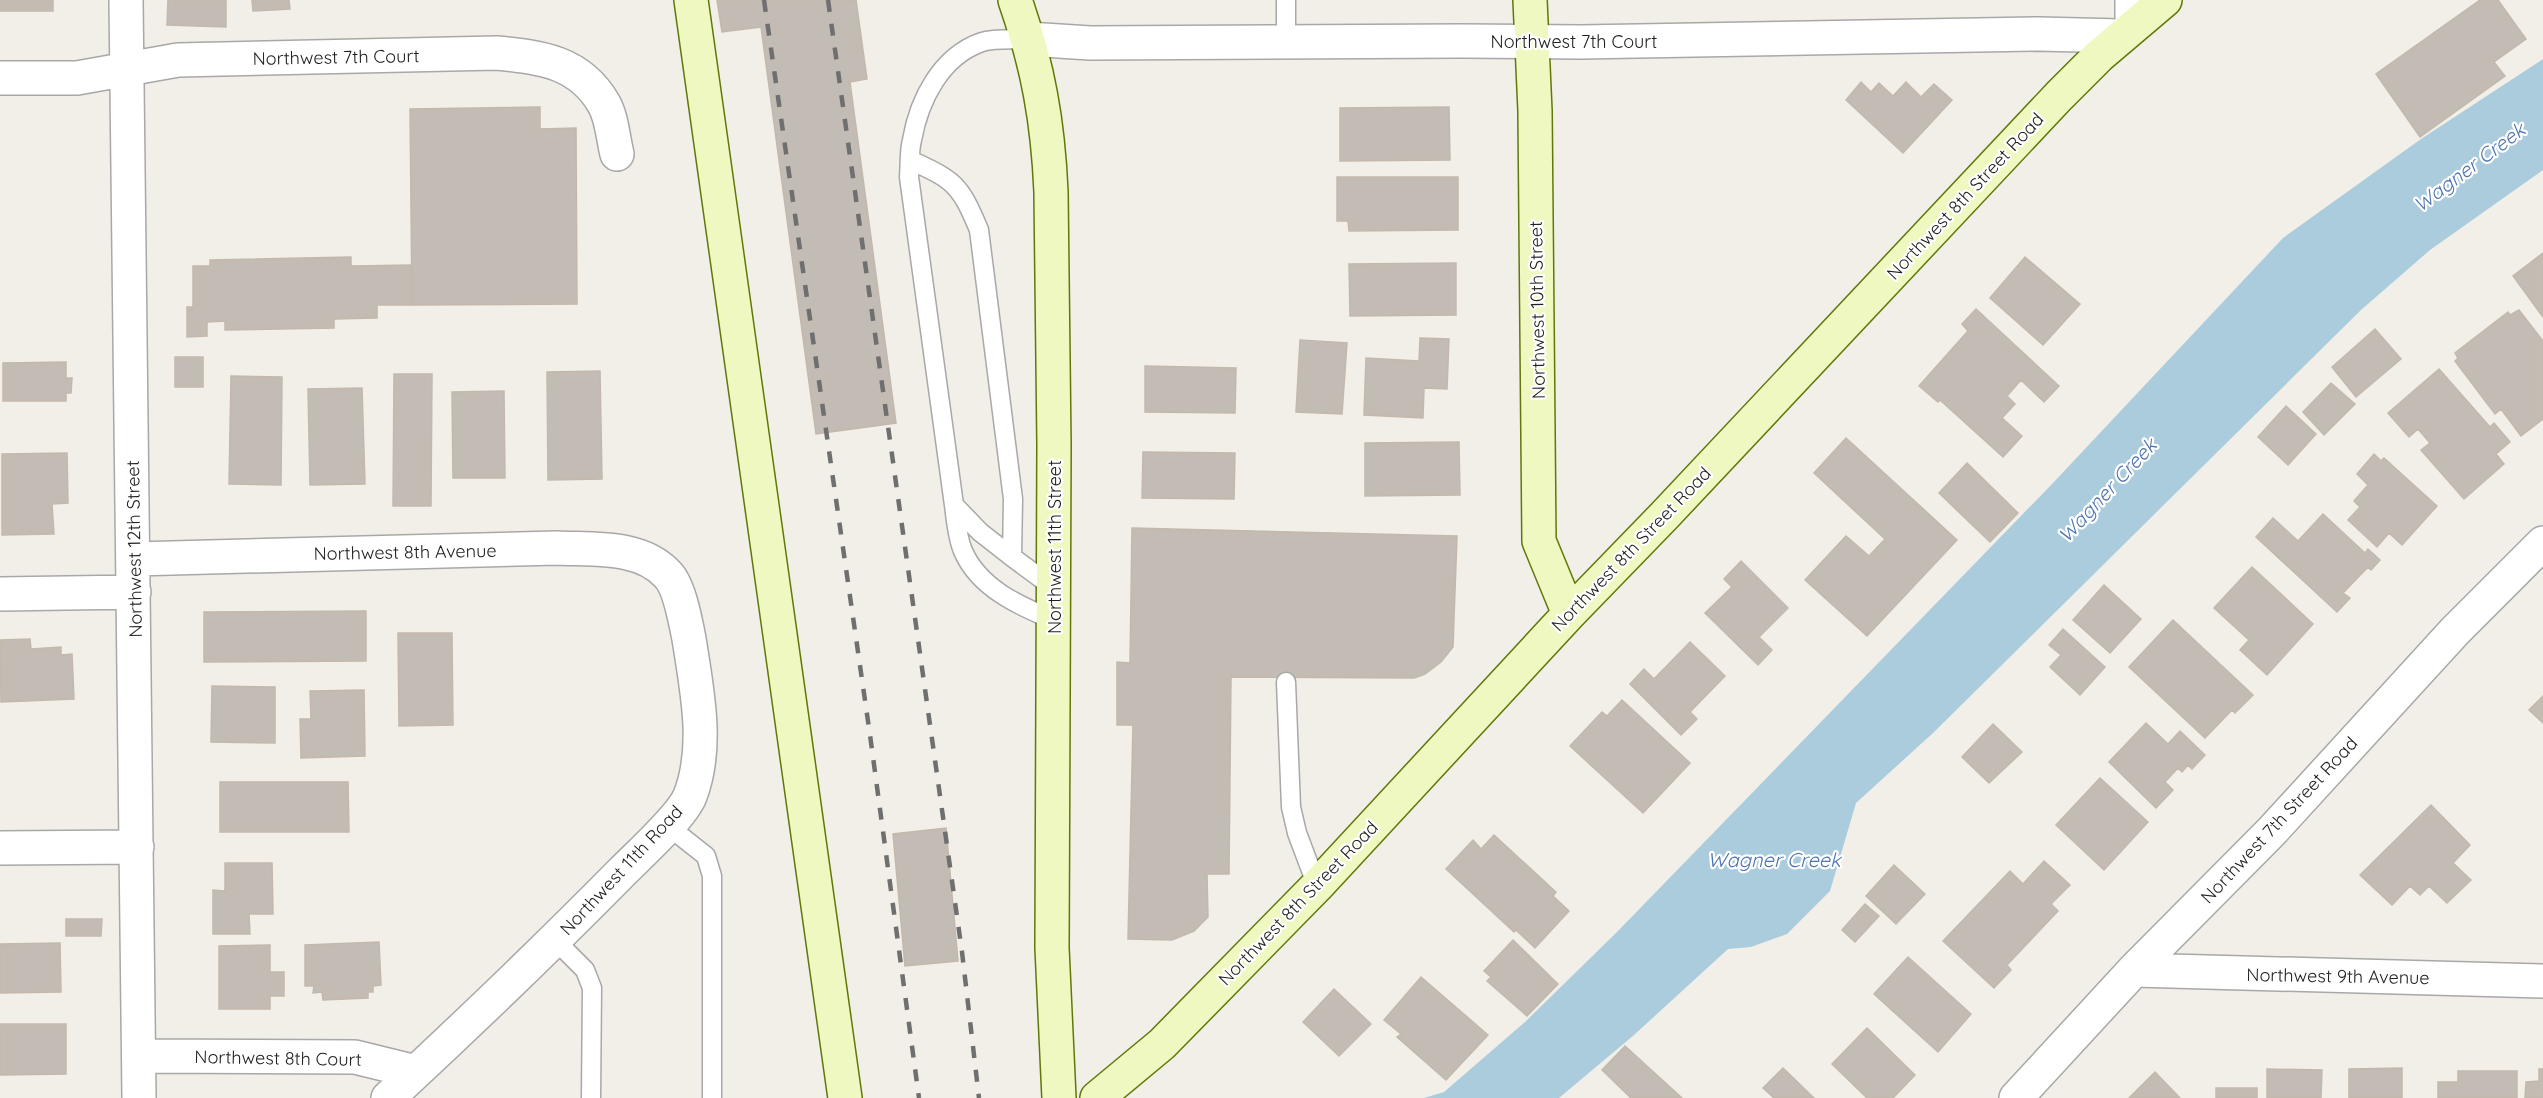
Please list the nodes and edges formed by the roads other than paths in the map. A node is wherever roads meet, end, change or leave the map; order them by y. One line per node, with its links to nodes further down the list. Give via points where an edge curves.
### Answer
1 (126, 0): 11 (street, Northwest 12th Street)
2 (691, 0): 38 (street)
3 (1015, 0): 8 (street, Northwest 11th Street)
4 (1286, 0): 10 (lane)
5 (1530, 0): 9 (street, Northwest 10th Street)
6 (2165, 0): 7 (street, Northwest 8th Street Road)
7 (2128, 21): 9 (street, Northwest 7th Court, via 2055,34); 23 (street, Northwest 8th Street Road)
8 (1028, 39): 10 (street, Northwest 7th Court, via 1090,43); 14 (lane, via 983,41 953,58 922,102); 22 (street, Northwest 11th Street, via 1039,78 1049,152)
9 (1531, 41): 10 (street, Northwest 7th Court); 23 (street, Northwest 10th Street, via 1539,541)
10 (1286, 43)
11 (127, 69): 12 (street, Northwest 7th Court, via 77,78); 13 (street, Northwest 7th Court, via 178,60 497,53 526,56 557,62 586,80 605,106); 18 (street, Northwest 12th Street)
12 (0, 78)
13 (617, 154)
14 (910, 160): 15 (lane, via 912,209); 17 (lane, via 946,177 969,205 979,230 1013,499)
15 (954, 505): 17 (lane); 22 (lane, via 964,551 982,577 1003,596)
16 (2543, 543): 30 (street, Northwest 7th Street Road, via 2455,631 2272,831)
17 (1012, 557): 22 (lane)
18 (134, 558): 19 (street, Northwest 8th Avenue, via 556,548 617,550 649,560); 20 (street, Northwest 12th Street)
19 (669, 576): 25 (street, Northwest 11th Road, via 687,628 700,714 699,754 689,798)
20 (134, 592): 21 (street); 26 (street, Northwest 12th Street)
21 (0, 594)
22 (1054, 604): 39 (street, Northwest 11th Street, via 1052,948)
23 (1569, 614): 28 (street, Northwest 8th Street Road)
24 (1286, 682): 28 (lane, via 1291,807)
25 (668, 826): 29 (street, Northwest 11th Road); 37 (lane, via 706,856 712,876)
26 (137, 847): 27 (street); 32 (street, Northwest 12th Street)
27 (0, 848)
28 (1317, 886): 40 (street, Northwest 8th Street Road, via 1162,1044)
29 (555, 940): 33 (street, Northwest 11th Road); 36 (lane, via 585,970 592,988)
30 (2134, 970): 31 (street, Northwest 9th Avenue); 41 (street, Northwest 7th Street Road)
31 (2543, 981)
32 (139, 1056): 33 (street, Northwest 8th Court, via 355,1057); 34 (street, Northwest 12th Street)
33 (416, 1072): 35 (street, Northwest 11th Road)
34 (139, 1098)
35 (388, 1098)
36 (591, 1098)
37 (712, 1098)
38 (845, 1098)
39 (1059, 1098)
40 (1097, 1098)
41 (2016, 1098)

